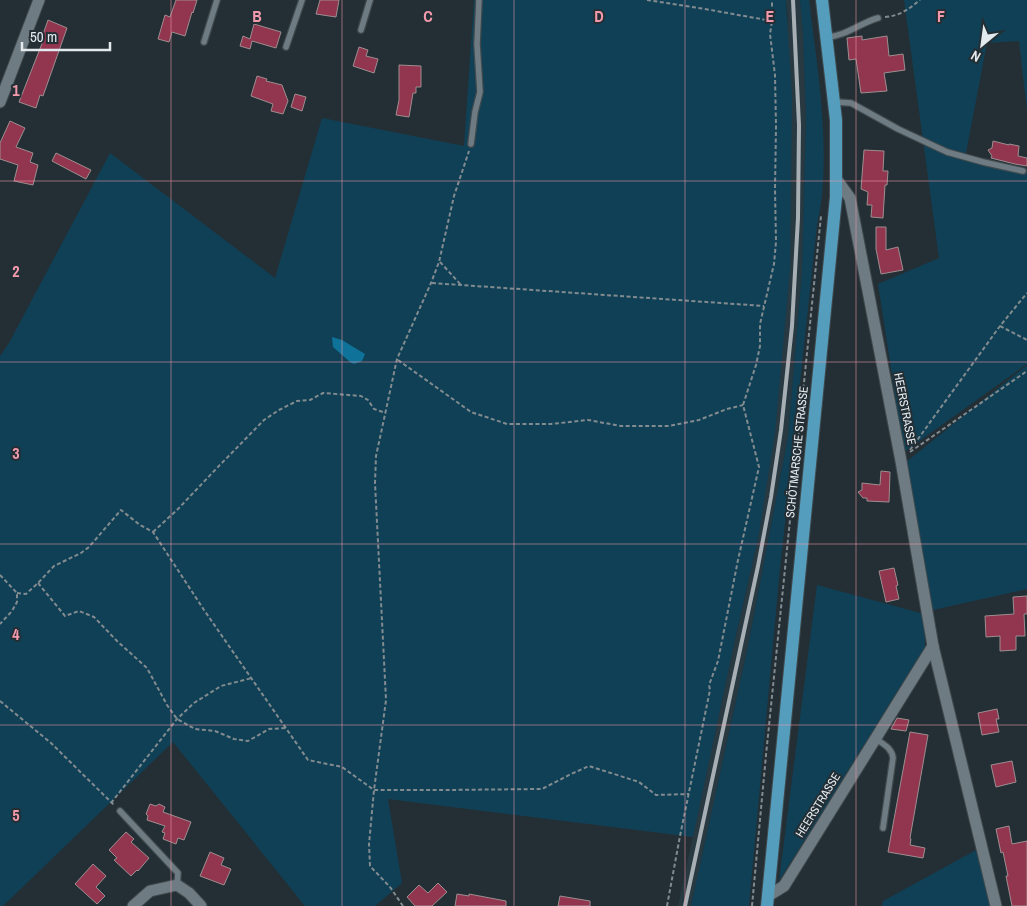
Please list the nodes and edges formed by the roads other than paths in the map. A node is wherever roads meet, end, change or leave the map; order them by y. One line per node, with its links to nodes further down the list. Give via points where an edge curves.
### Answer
1 (39, 0): 12 (street)
2 (217, 0): 10 (lane)
3 (302, 0): 11 (lane)
4 (370, 0): 8 (lane)
5 (479, 0): 14 (lane, via 480,92)
6 (822, 0): 9 (main road, SCHÖTMARSCHE STRASSE)
7 (878, 18): 9 (lane)
8 (361, 30)
9 (827, 37): 13 (main road, SCHÖTMARSCHE STRASSE)
10 (204, 42)
11 (286, 47)
12 (0, 102)
13 (834, 102): 15 (lane, via 851,102 947,152); 16 (main road, SCHÖTMARSCHE STRASSE)
14 (471, 144)
15 (1023, 171)
16 (837, 180): 17 (street, HEERSTRASSE, via 850,198); 22 (main road, SCHÖTMARSCHE STRASSE)
17 (933, 646): 18 (street, HEERSTRASSE); 25 (street, HEERSTRASSE)
18 (875, 739): 20 (lane, via 892,752 893,758); 22 (street, HEERSTRASSE, via 784,886)
19 (120, 811): 21 (lane, via 178,873)
20 (883, 828)
21 (177, 885): 23 (street, via 150,891); 24 (street)
22 (767, 901)
23 (133, 906)
24 (201, 906)
25 (996, 906)

